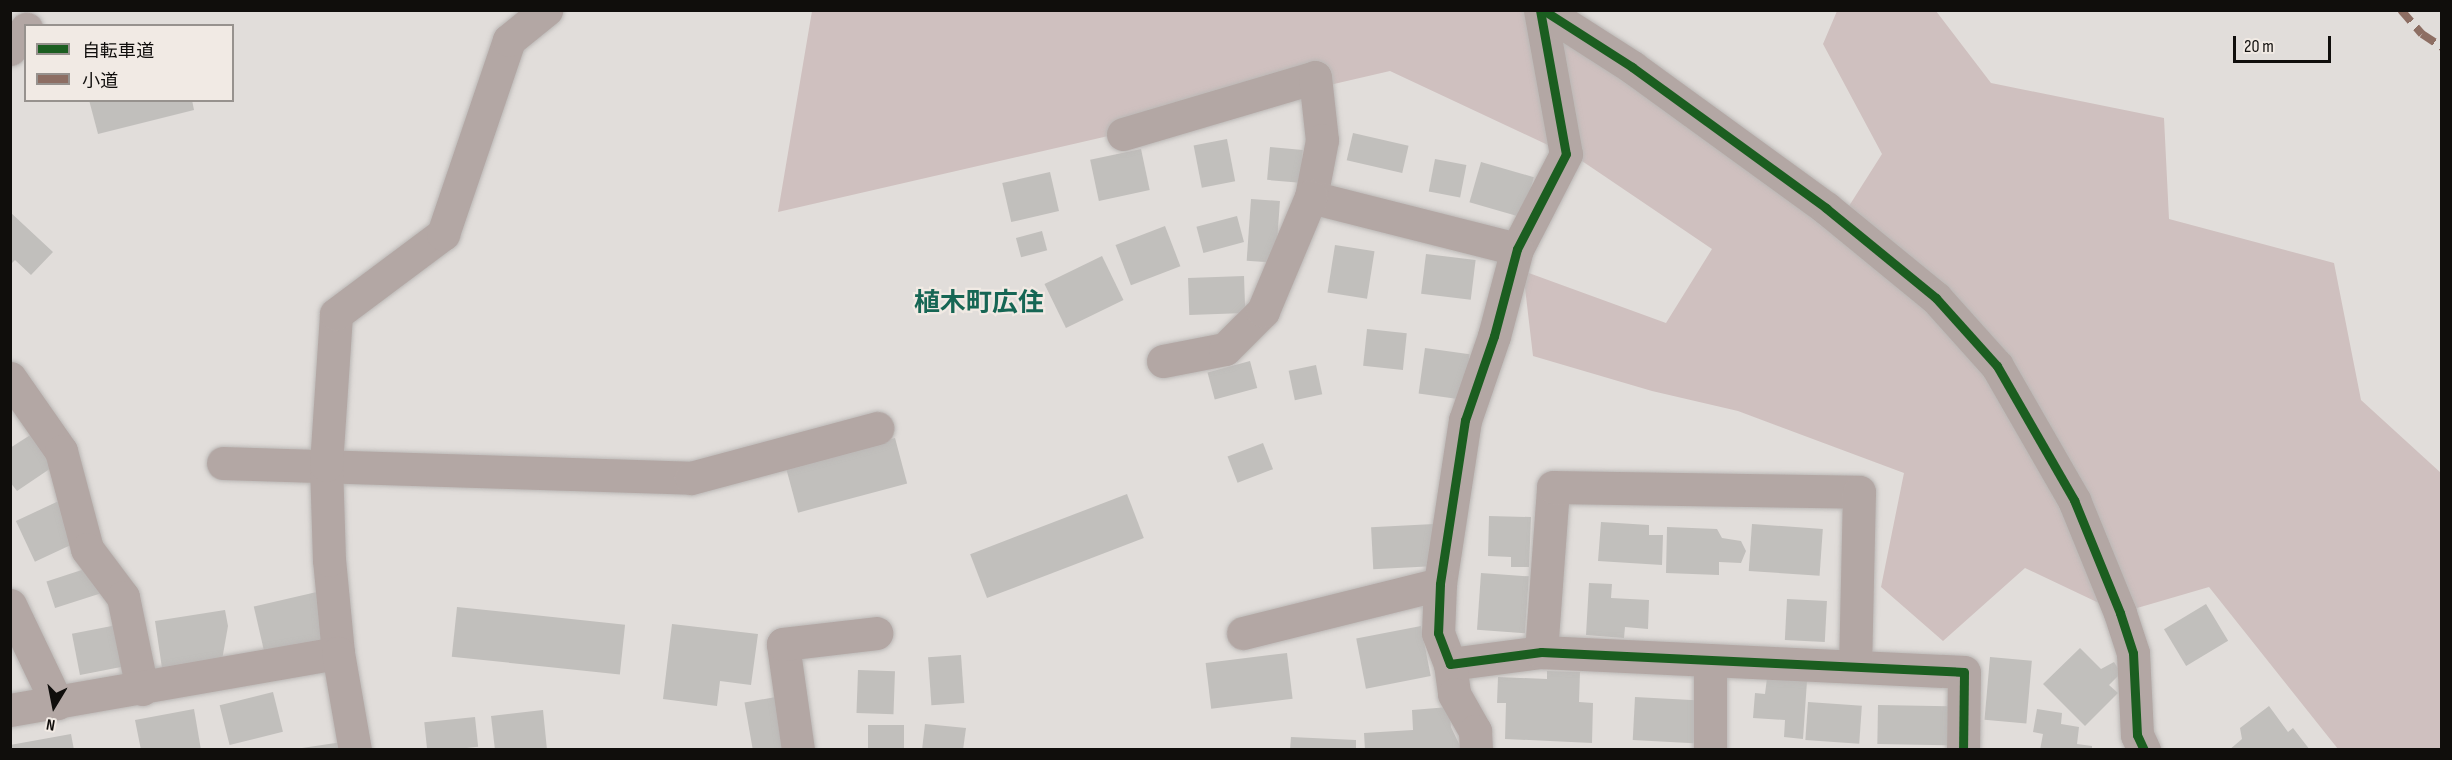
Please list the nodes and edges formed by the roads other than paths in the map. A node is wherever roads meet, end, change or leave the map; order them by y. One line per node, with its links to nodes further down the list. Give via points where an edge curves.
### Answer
1 (39, 10): 4 (street)
2 (546, 10): 14 (street, via 509,40 443,234 336,314)
3 (1542, 10): 9 (street, via 1566,154); 32 (street, via 1632,67 1826,208 1936,298 1997,366 2074,500 2120,613 2133,653 2137,735)
4 (29, 24)
5 (24, 31): 6 (street)
6 (10, 49)
7 (1124, 134): 8 (street, via 1315,77 1322,140)
8 (1311, 197): 9 (street); 10 (street, via 1263,311 1225,350)
9 (1517, 249): 15 (street, via 1494,336 1465,420)
10 (1163, 361)
11 (10, 378): 24 (street, via 61,451 87,549 123,597)
12 (877, 428): 14 (street, via 691,478)
13 (223, 463): 14 (street)
14 (326, 465): 20 (street, via 329,560)
15 (1440, 584): 18 (street); 22 (street, via 1438,633)
16 (10, 604): 25 (street)
17 (876, 633): 28 (street, via 783,644)
18 (1243, 633)
19 (1541, 652): 21 (street); 22 (street); 23 (street, via 1553,487 1858,492)
20 (338, 653): 24 (street); 27 (street)
21 (1710, 660): 23 (street); 30 (street)
22 (1450, 664): 29 (street, via 1454,694 1475,731)
23 (1855, 666): 31 (street, via 1964,672)
24 (142, 689): 25 (street)
25 (57, 703): 26 (street)
26 (10, 710)
27 (355, 750)
28 (798, 750)
29 (1476, 750)
30 (1710, 750)
31 (1963, 750)
32 (2144, 750)

